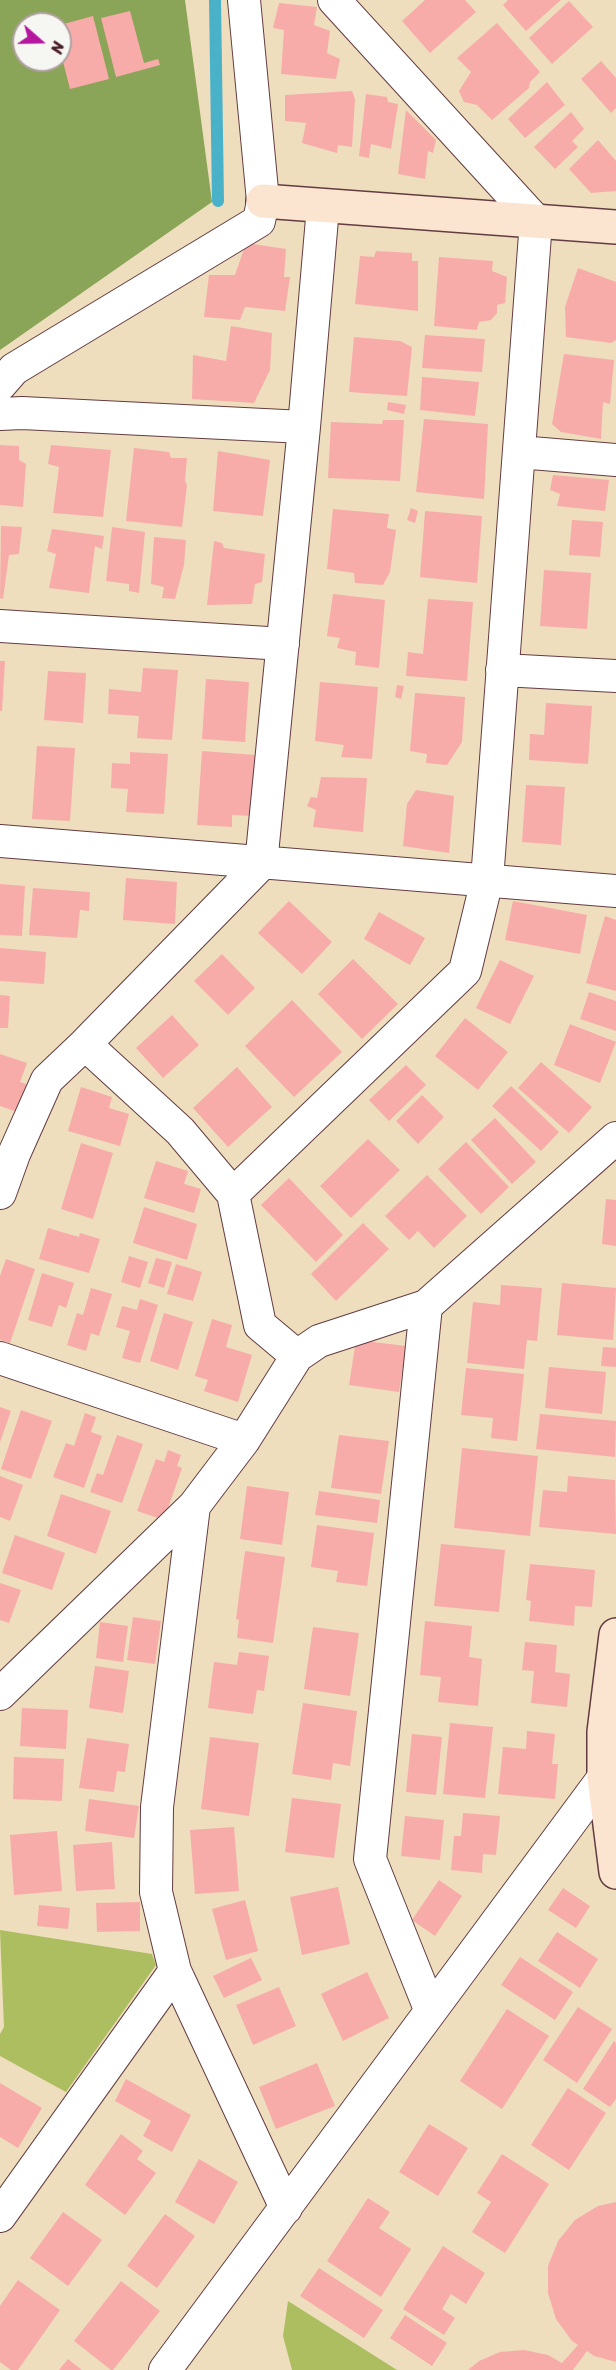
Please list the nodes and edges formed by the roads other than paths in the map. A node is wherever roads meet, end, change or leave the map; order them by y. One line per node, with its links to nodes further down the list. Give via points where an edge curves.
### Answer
1 (244, 0): 3 (street)
2 (334, 0): 5 (street)
3 (263, 201): 4 (street); 7 (street, via 260,221 14,369)
4 (323, 207): 5 (street); 9 (street)
5 (536, 221): 6 (street); 10 (street)
6 (616, 227)
7 (0, 385)
8 (0, 414): 9 (street)
9 (304, 427): 13 (street)
10 (519, 452): 11 (street); 14 (street)
11 (616, 460)
12 (0, 626): 13 (street)
13 (283, 644): 17 (street)
14 (502, 670): 15 (street); 18 (street)
15 (616, 676)
16 (0, 841): 17 (street)
17 (261, 864): 18 (street); 20 (street)
18 (487, 880): 19 (street); 24 (street, via 465,971)
19 (616, 891)
20 (85, 1044): 22 (street, via 47,1080); 24 (street, via 180,1131)
21 (616, 1138): 25 (street)
22 (7, 1152): 23 (street)
23 (0, 1193)
24 (233, 1194): 26 (street, via 260,1325)
25 (426, 1306): 26 (street, via 319,1341); 35 (street, via 370,1859)
26 (297, 1356): 28 (street)
27 (0, 1358): 28 (street)
28 (244, 1440): 29 (street)
29 (195, 1506): 31 (street); 34 (street, via 157,1807 156,1892)
30 (616, 1635): 32 (street, via 604,1732)
31 (0, 1694)
32 (604, 1777): 33 (street); 35 (street)
33 (616, 1872)
34 (175, 1971): 36 (street); 37 (street)
35 (430, 2009): 36 (street)
36 (286, 2208): 38 (street)
37 (0, 2217)
38 (165, 2370)

